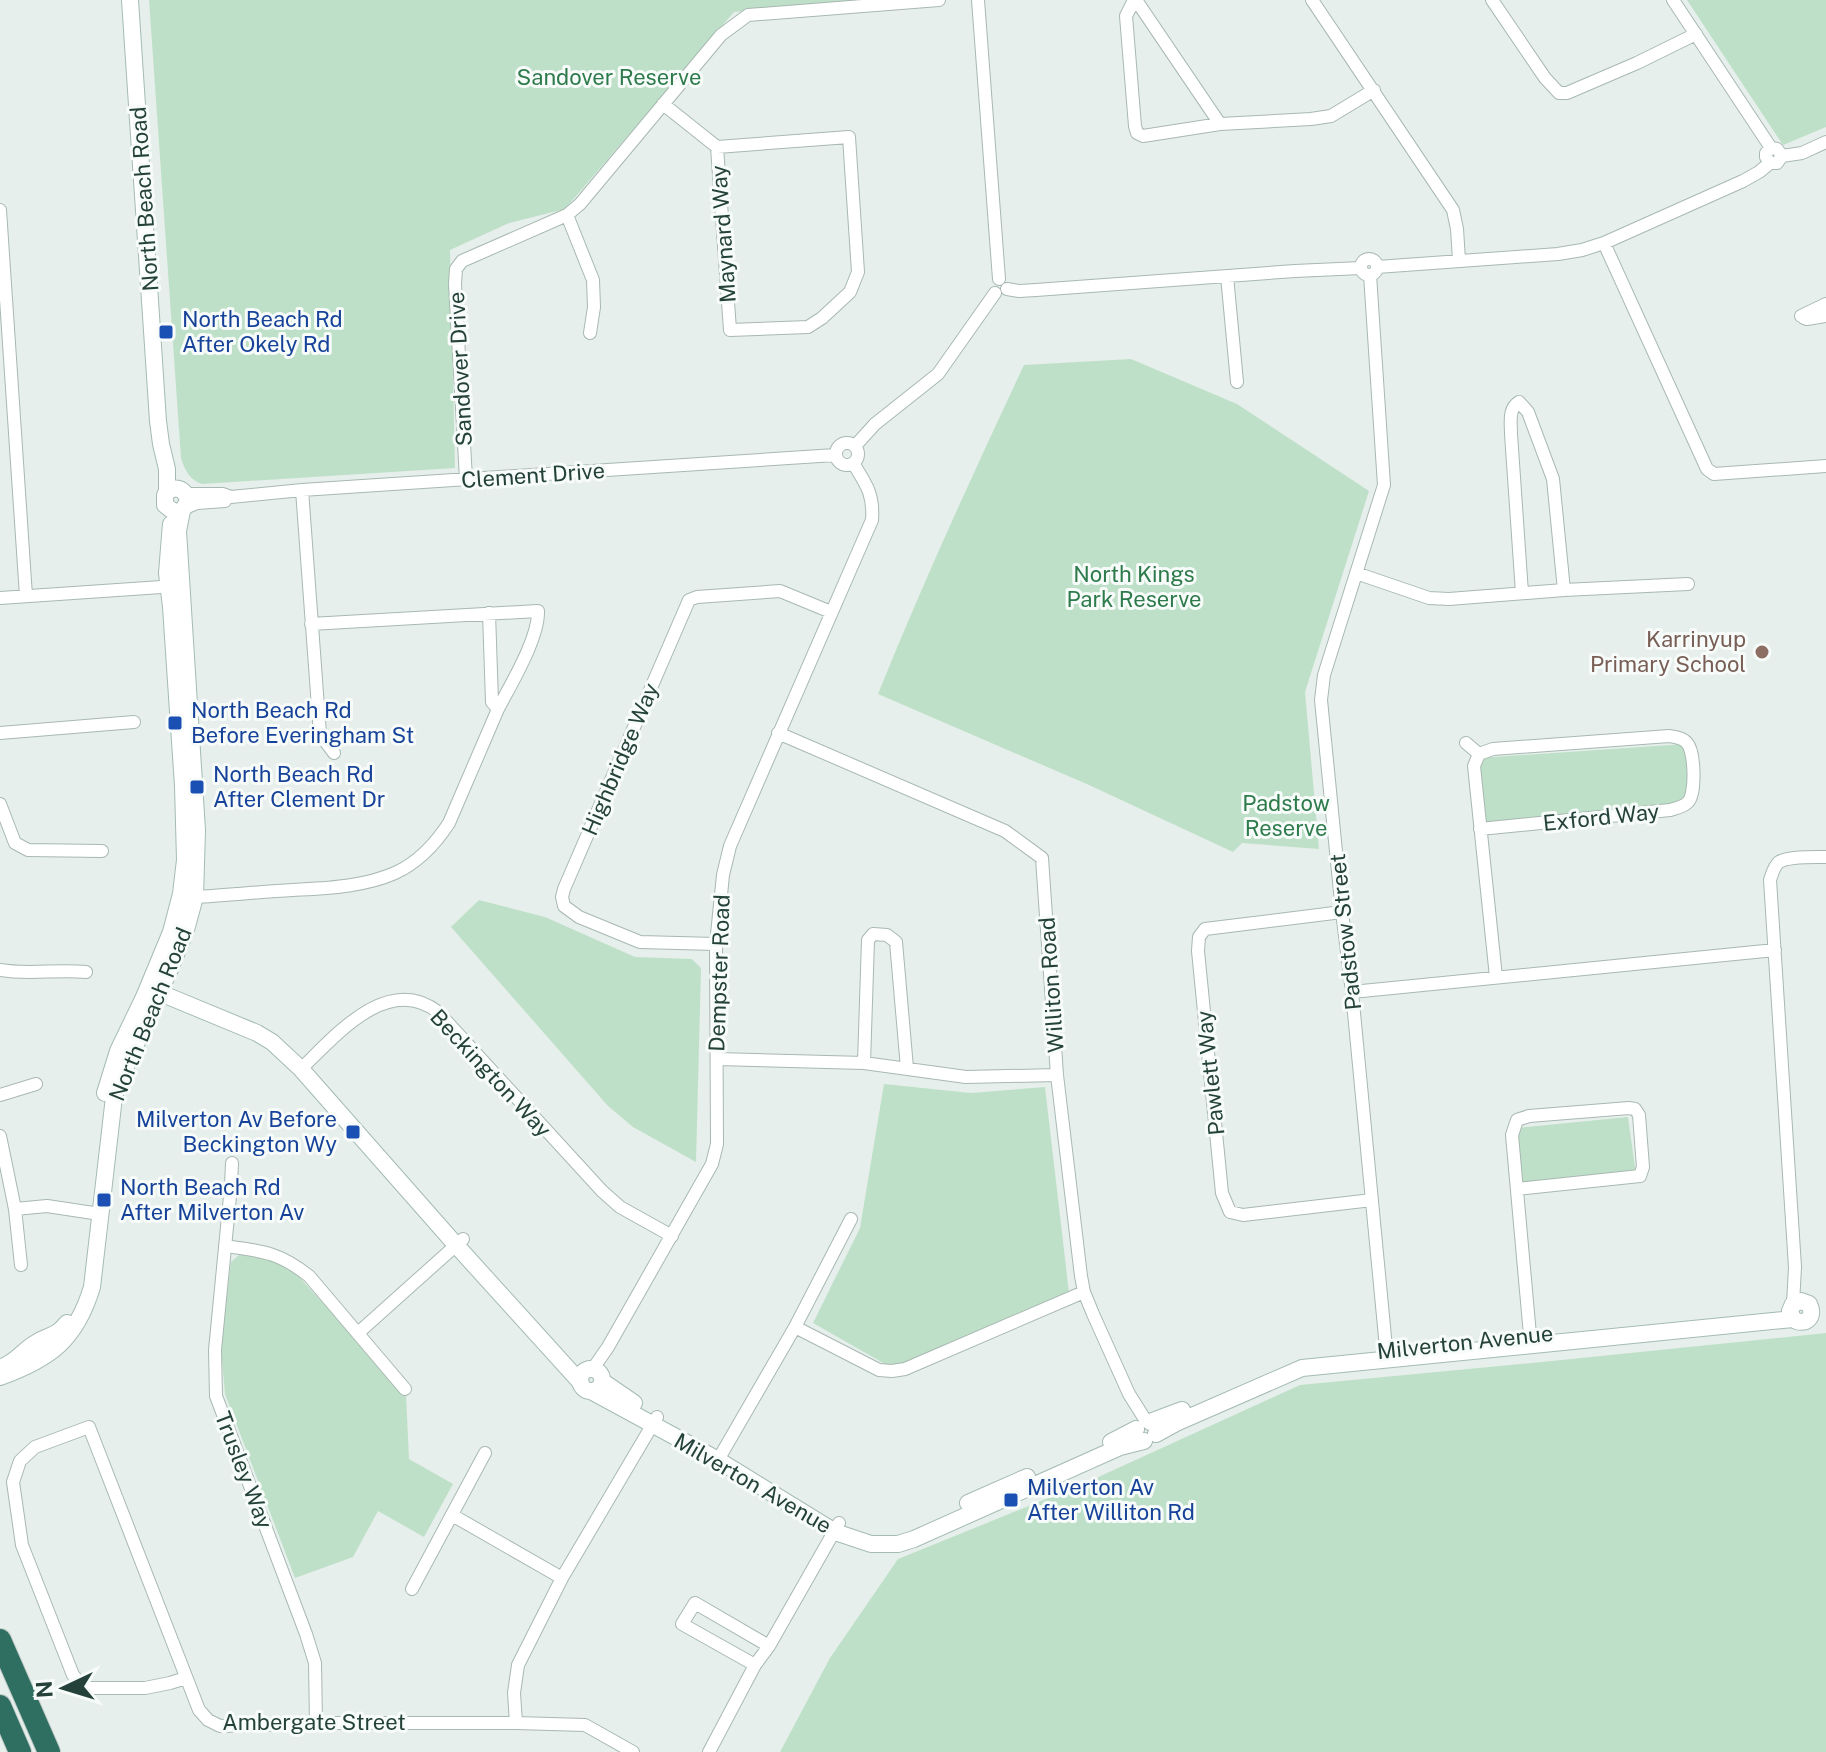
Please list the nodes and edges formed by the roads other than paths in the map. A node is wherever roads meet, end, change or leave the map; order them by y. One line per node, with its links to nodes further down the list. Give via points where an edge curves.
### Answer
1 (130, 0): 35 (main road, North Beach Road, via 158,421)
2 (139, 0): 35 (main road, North Beach Road)
3 (939, 0): 11 (street, Sandover Drive, via 748,15 721,35)
4 (978, 0): 22 (street)
5 (1135, 0): 12 (street); 12 (street, via 1126,16 1137,133)
6 (1312, 0): 10 (street)
7 (1492, 0): 9 (street, via 1559,93)
8 (1673, 0): 9 (street)
9 (1696, 34): 15 (street)
10 (1374, 90): 12 (street, via 1331,116); 19 (street, via 1453,210)
11 (663, 104): 14 (street, Maynard Way); 17 (street, Sandover Drive)
12 (1220, 124)
13 (1826, 142): 15 (street, via 1802,153)
14 (717, 147): 14 (street, Maynard Way, via 730,330 808,327 850,292 857,278 849,137)
15 (1774, 156): 18 (street, via 1743,181)
16 (0, 210): 28 (street)
17 (567, 215): 25 (street, via 593,280); 33 (street, Sandover Drive, via 462,261 456,269)
18 (1604, 243): 19 (street, via 1558,254); 32 (street, via 1707,469 1714,474)
19 (1459, 260): 20 (street)
20 (1369, 270): 21 (street); 36 (street, Padstow Street, via 1384,485)
21 (1227, 276): 22 (street, via 1036,290); 26 (street)
22 (1000, 287): 27 (street, Clement Drive, via 938,374)
23 (1826, 304): 24 (street, via 1801,316)
24 (1826, 316)
25 (590, 333)
26 (1237, 382)
27 (855, 446): 30 (street, Clement Drive, via 842,443); 31 (street)
28 (15, 451): 29 (street); 41 (street)
29 (0, 452)
30 (835, 455): 31 (street, Clement Drive, via 844,465); 33 (street, Clement Drive)
31 (853, 463): 43 (street, Dempster Road, via 868,486 872,520)
32 (1826, 466)
33 (466, 479): 34 (street, Clement Drive)
34 (302, 490): 35 (street, Clement Drive); 45 (street)
35 (178, 500): 38 (main road, North Beach Road)
36 (1356, 573): 40 (street, via 1429,598); 58 (street, Padstow Street, via 1321,700)
37 (1688, 584): 39 (street)
38 (175, 587): 41 (street); 57 (main road, North Beach Road, via 197,830)
39 (1564, 590): 40 (street); 40 (street, via 1553,479 1528,412 1519,402 1511,411 1511,423)
40 (1522, 593)
41 (26, 596): 42 (street)
42 (0, 598)
43 (831, 612): 49 (street, Dempster Road); 59 (street, Highbridge Way, via 780,591 689,600 564,889 564,906 579,917 640,942)
44 (489, 613): 45 (street); 46 (street, via 492,702); 46 (street, via 538,611 533,636)
45 (311, 624): 51 (street, via 320,734)
46 (498, 709): 57 (street, via 449,823 426,851 398,872 344,887)
47 (134, 722): 48 (street)
48 (0, 733)
49 (778, 733): 59 (street, Dempster Road, via 730,846); 70 (street, Williton Road, via 1005,831 1042,858)
50 (1466, 743): 52 (street)
51 (334, 753)
52 (1479, 754): 54 (street, via 1474,766); 54 (street, Exford Way, via 1669,736 1687,743 1694,786 1688,802 1670,810)
53 (0, 804): 55 (street, via 15,843 28,850)
54 (1480, 829): 63 (street)
55 (102, 851)
56 (1826, 857): 60 (street, via 1790,859 1773,869)
57 (188, 896): 64 (main road, North Beach Road)
58 (1342, 912): 65 (street, Padstow Street); 76 (street, Pawlett Way, via 1205,929 1198,951 1208,1061 1222,1193 1230,1212 1243,1215)
59 (716, 944): 66 (street, Dempster Road)
60 (1775, 950): 63 (street); 85 (street, via 1795,1267)
61 (0, 970): 62 (street)
62 (86, 972)
63 (1496, 977): 65 (street)
64 (156, 985): 68 (main road, Milverton Avenue, via 257,1033); 78 (main road, North Beach Road, via 114,1097)
65 (1352, 992): 76 (street, Padstow Street)
66 (717, 1059): 67 (street); 80 (street, Dempster Road, via 717,1144 712,1164)
67 (864, 1063): 69 (street); 69 (street, via 868,940 873,934 887,935 896,942)
68 (304, 1066): 80 (street, Beckington Way, via 370,1008 404,1000 429,1006 602,1191); 81 (main road, Milverton Avenue)
69 (907, 1068): 70 (street, via 966,1077)
70 (1057, 1075): 84 (street, Williton Road)
71 (36, 1084): 72 (street)
72 (0, 1095)
73 (0, 1136): 77 (street)
74 (232, 1163): 82 (street, Trusley Way)
75 (1517, 1189): 75 (street, via 1512,1135 1517,1120 1629,1108 1639,1115 1640,1176); 88 (street)
76 (1372, 1200): 89 (street, Padstow Street)
77 (15, 1209): 78 (street, via 47,1206); 83 (street)
78 (96, 1213): 90 (main road, North Beach Road, via 73,1314 60,1331); 91 (main road, North Beach Road, via 92,1287 83,1313 55,1350)
79 (851, 1219): 86 (street)
80 (672, 1236): 92 (street, Dempster Road)
81 (460, 1242): 87 (street); 92 (main road, Milverton Avenue)
82 (225, 1246): 87 (street, via 267,1252 291,1262); 108 (street, Trusley Way, via 216,1396 315,1663)
83 (21, 1265)
84 (1084, 1292): 86 (street, via 892,1371 879,1370); 95 (street, Williton Road)
85 (1807, 1309): 88 (main road, Milverton Avenue)
86 (795, 1327): 97 (street)
87 (358, 1333): 93 (street)
88 (1530, 1340): 89 (main road, Milverton Avenue)
89 (1386, 1354): 95 (main road, Milverton Avenue, via 1290,1363)
90 (0, 1367)
91 (0, 1377)
92 (592, 1378): 94 (main road, Milverton Avenue)
93 (405, 1389)
94 (655, 1421): 97 (main road, Milverton Avenue); 100 (street)
95 (1145, 1429): 99 (main road, Milverton Avenue, via 913,1529 880,1535)
96 (485, 1453): 98 (street)
97 (720, 1456): 99 (main road, Milverton Avenue)
98 (452, 1515): 100 (street); 101 (street)
99 (837, 1527): 103 (street)
100 (562, 1578): 109 (street, via 518,1665)
101 (412, 1589)
102 (0, 1640): 107 (highway)
103 (769, 1646): 104 (street); 104 (street, via 695,1603 682,1624)
104 (755, 1665): 114 (street)
105 (186, 1678): 105 (street, Ambergate Street, via 89,1427 35,1447 20,1461 13,1482 22,1545 73,1675 89,1688 145,1688); 108 (street, Ambergate Street, via 199,1710 220,1726)
106 (0, 1706): 110 (highway)
107 (35, 1721): 111 (highway); 112 (highway)
108 (316, 1723): 109 (street, Ambergate Street)
109 (516, 1723): 113 (street, Ambergate Street, via 585,1725)
110 (20, 1752)
111 (49, 1752)
112 (61, 1752)
113 (633, 1752)
114 (709, 1752)

